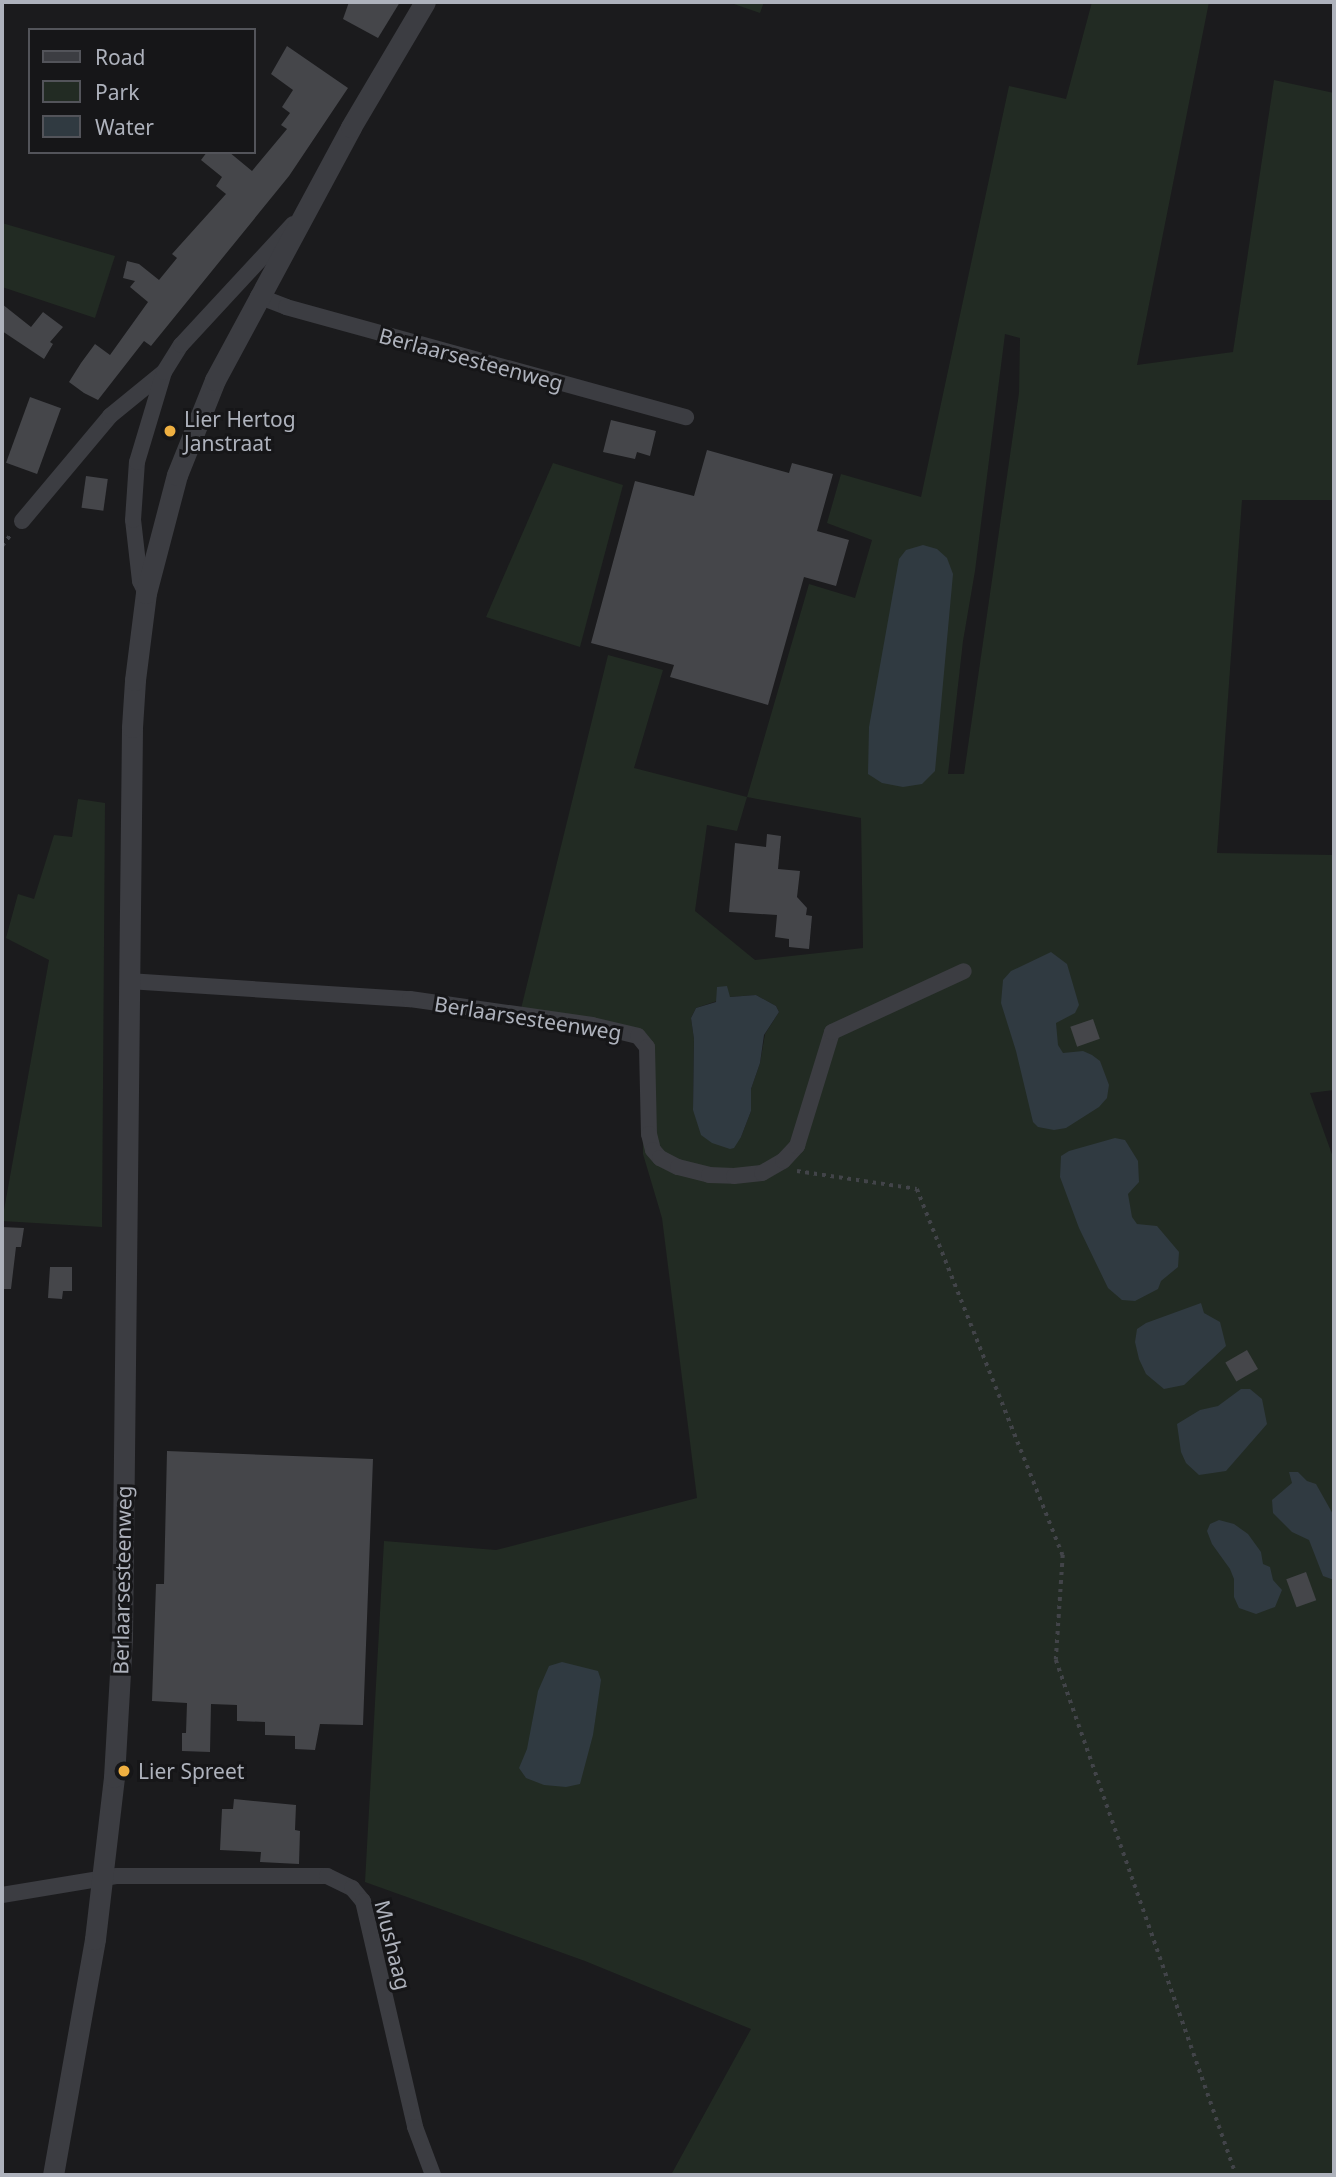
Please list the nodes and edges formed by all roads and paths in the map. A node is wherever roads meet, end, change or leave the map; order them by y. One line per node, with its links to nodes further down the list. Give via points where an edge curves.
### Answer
1 (425, 2): 2 (street, Berlaarsesteenweg)
2 (305, 210): 3 (street, Berlaarsesteenweg); 4 (street, Berlaarsesteenweg, via 181,345)
3 (258, 296): 5 (street, Berlaarsesteenweg); 7 (street, Berlaarsesteenweg, via 196,424 164,519)
4 (164, 372): 6 (street, Berlaarsesteenweg, via 110,416); 7 (street, Berlaarsesteenweg, via 137,462 132,520 140,582)
5 (686, 417)
6 (22, 521)
7 (146, 593): 9 (street, Berlaarsesteenweg, via 132,727)
8 (964, 971): 10 (street, Berlaarsesteenweg, via 832,1032 797,1146)
9 (128, 981): 10 (street, Berlaarsesteenweg, via 410,999 638,1036 647,1047 649,1135 660,1158 709,1175 762,1173); 11 (street, Berlaarsesteenweg, via 122,1638)
10 (771, 1167): 15 (path, via 917,1188 1063,1555 1056,1660)
11 (104, 1877): 12 (street, Mushaag); 13 (street, Berlaarsesteenweg); 14 (street, Mushaag, via 327,1875 352,1888 363,1901 415,2127)
12 (2, 1895)
13 (53, 2175)
14 (433, 2175)
15 (1236, 2175)

